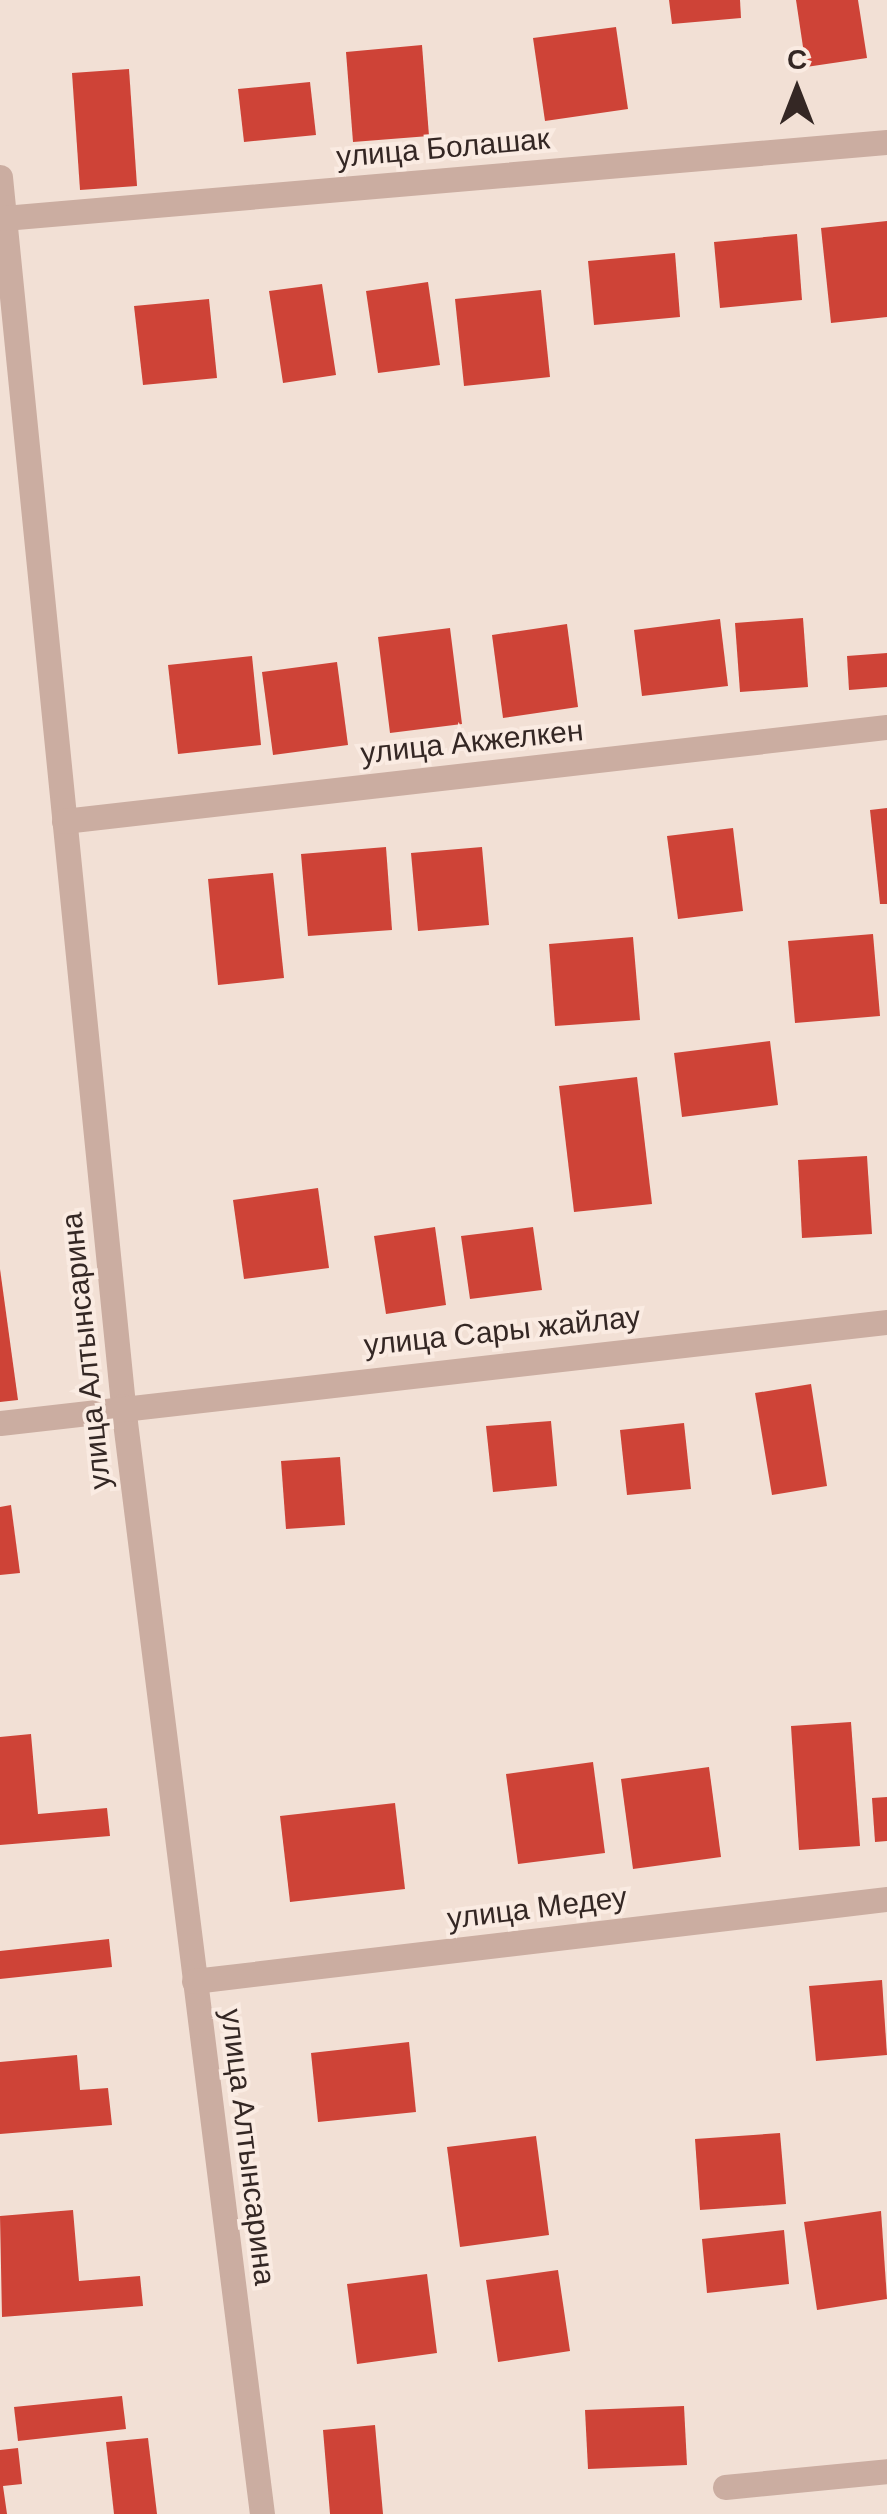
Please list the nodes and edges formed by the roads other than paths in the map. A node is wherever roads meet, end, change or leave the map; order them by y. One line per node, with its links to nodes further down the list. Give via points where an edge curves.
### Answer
1 (887, 142): 3 (street, улица Болашак)
2 (0, 177): 3 (street, улица Алтынсарина)
3 (4, 218): 5 (street, улица Алтынсарина)
4 (887, 728): 5 (street, улица Акжелкен)
5 (64, 821): 7 (street, улица Алтынсарина)
6 (887, 1322): 7 (street, улица Сары жайлау)
7 (123, 1406): 8 (street, улица Сары жайлау); 10 (street, улица Алтынсарина)
8 (0, 1423)
9 (887, 1900): 10 (street, улица Медеу)
10 (194, 1982): 13 (street, улица Алтынсарина)
11 (887, 2471): 12 (street)
12 (724, 2488)
13 (262, 2514)

